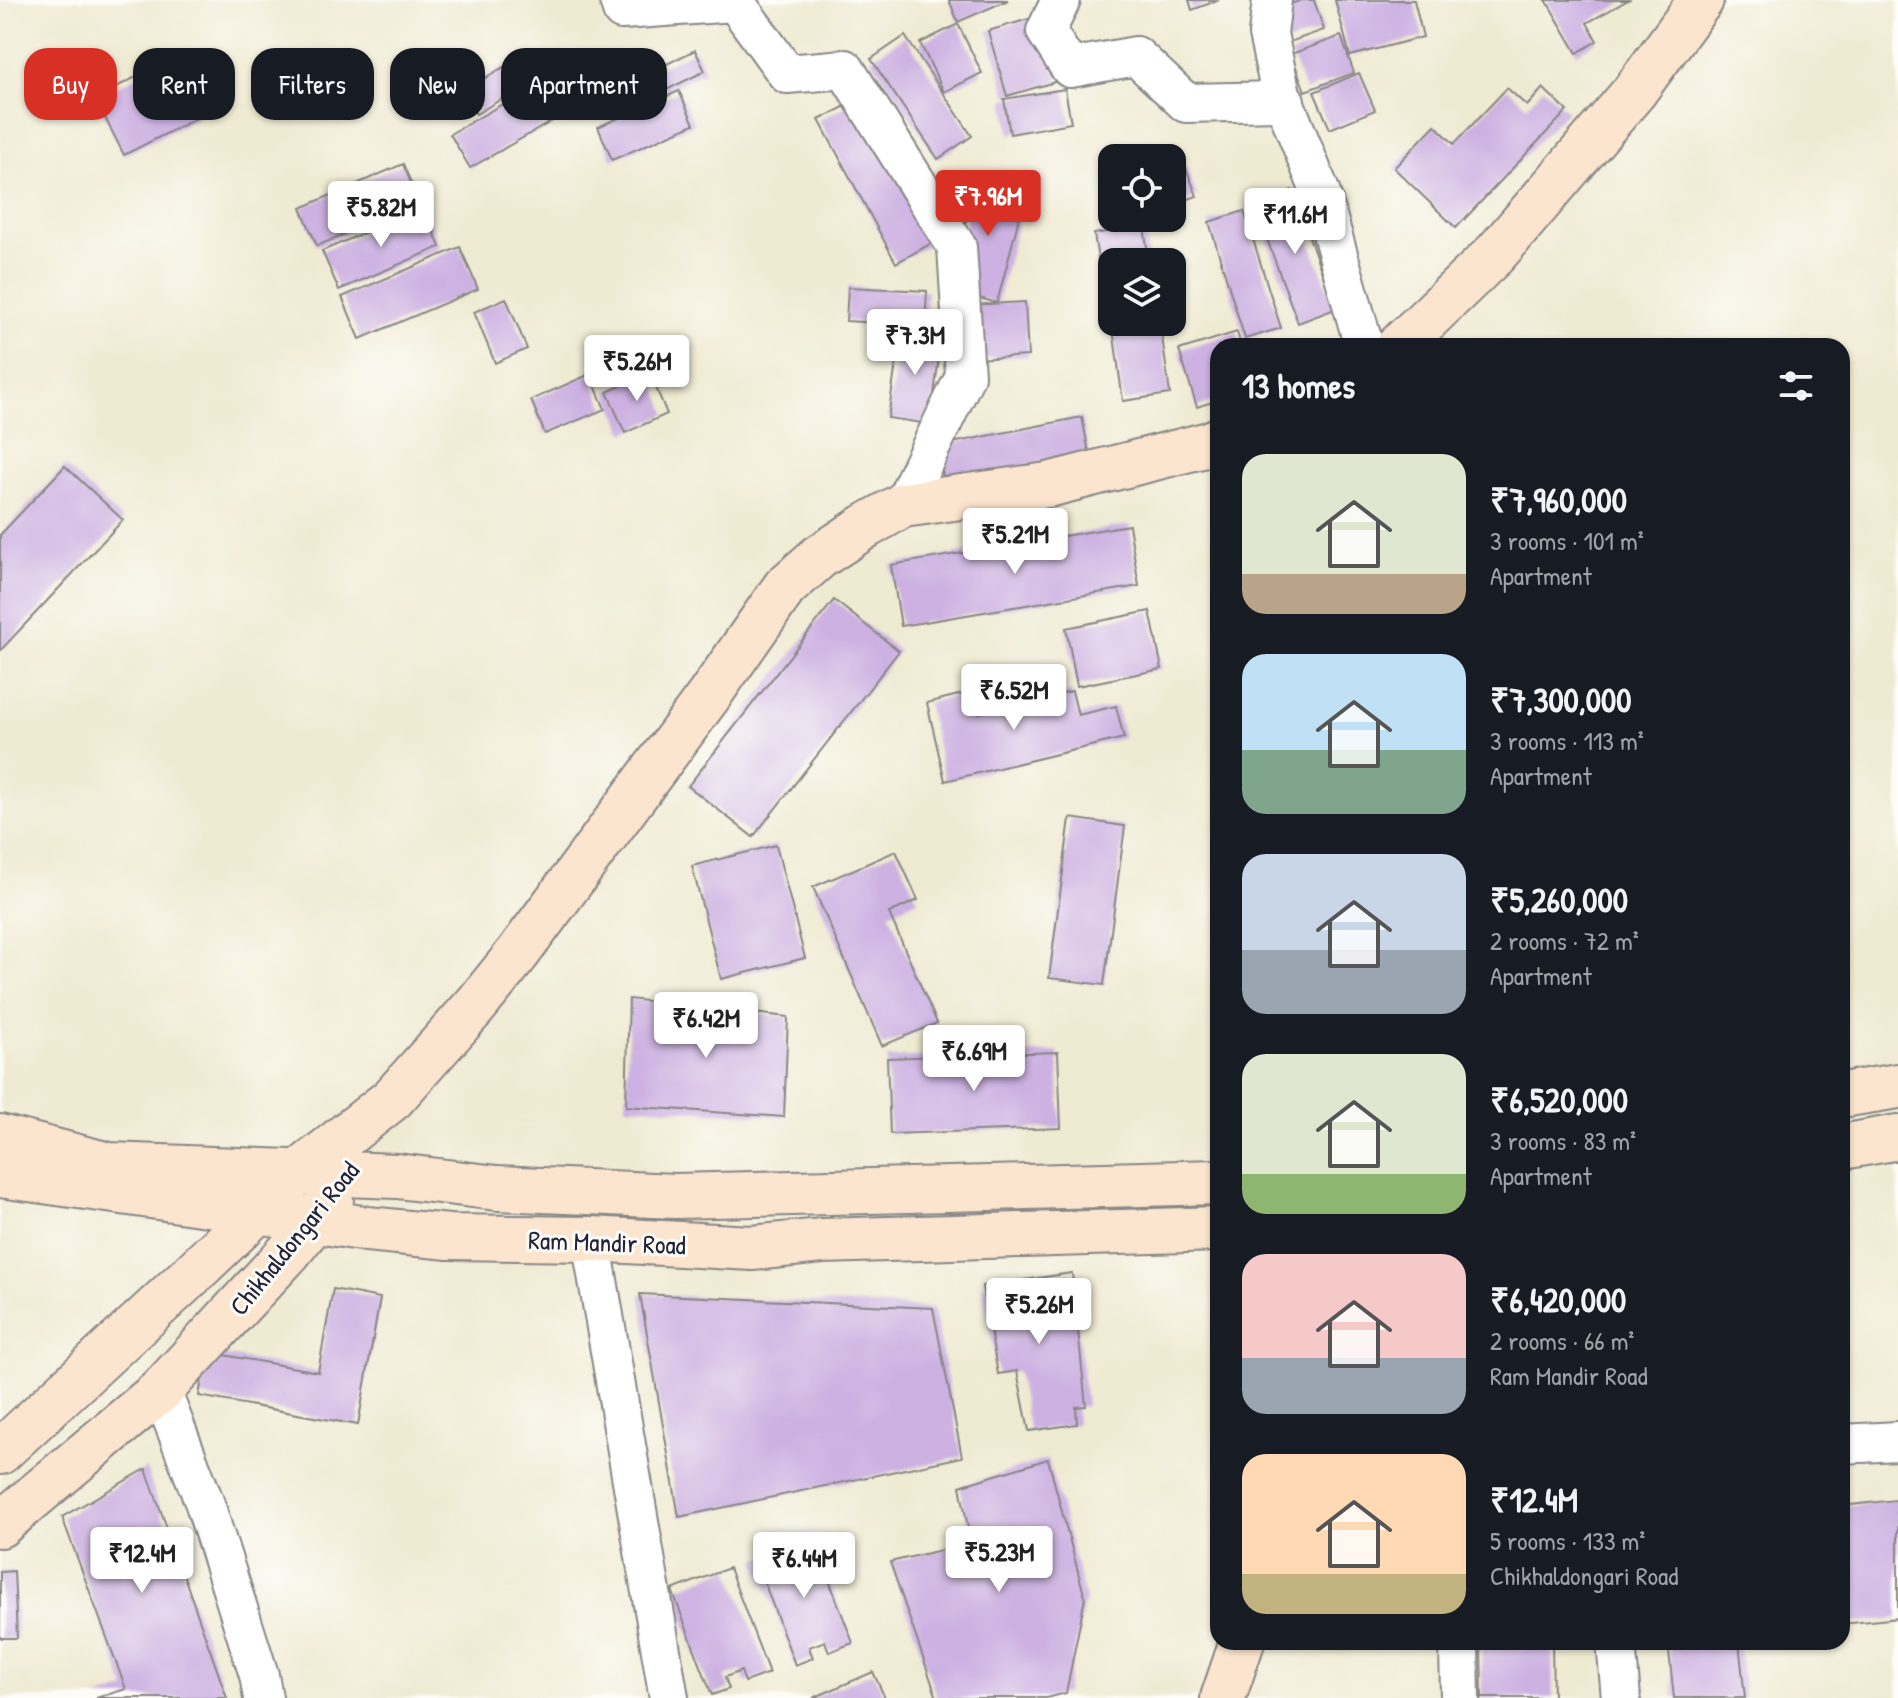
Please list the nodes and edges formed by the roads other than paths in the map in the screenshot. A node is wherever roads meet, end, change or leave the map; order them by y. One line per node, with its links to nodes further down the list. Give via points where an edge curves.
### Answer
1 (619, 0): 9 (street, via 622,10 735,2 787,74 845,69 957,247 965,376)
2 (1061, 0): 5 (street, via 1046,31 1070,68 1136,56 1186,103)
3 (1272, 0): 5 (street, via 1268,34)
4 (1701, 0): 7 (street, via 1634,92 1496,253)
5 (1285, 101): 6 (street, via 1320,191)
6 (1362, 338)
7 (1407, 338)
8 (1210, 444): 9 (street, via 1048,485)
9 (903, 505): 12 (street, via 819,557 785,587 518,953)
10 (1898, 1086): 11 (street)
11 (1850, 1094)
12 (392, 1099): 16 (street, Chikhaldongari Road); 18 (street, Chikhaldongari Road)
13 (0, 1137): 16 (street, via 109,1165)
14 (1898, 1137): 15 (street)
15 (1850, 1146)
16 (298, 1173): 18 (street); 20 (street, Chikhaldongari Road)
17 (0, 1175): 20 (street, Ram Mandir Road)
18 (350, 1175): 19 (street, via 675,1196); 21 (street, Chikhaldongari Road)
19 (1210, 1182)
20 (258, 1211): 21 (street, Ram Mandir Road); 27 (street, Chikhaldongari Road)
21 (314, 1220): 23 (street, Ram Mandir Road, via 449,1237); 24 (street, Chikhaldongari Road)
22 (1210, 1229): 23 (street, Ram Mandir Road, via 822,1241 752,1248)
23 (591, 1239): 33 (street)
24 (161, 1390): 28 (street, Chikhaldongari Road); 32 (street, via 205,1504)
25 (1898, 1441): 26 (street)
26 (1850, 1444)
27 (0, 1452)
28 (0, 1525)
29 (1239, 1650): 34 (street)
30 (1459, 1650): 35 (street)
31 (1617, 1650): 36 (street)
32 (263, 1698)
33 (669, 1698)
34 (1223, 1698)
35 (1460, 1698)
36 (1621, 1698)

